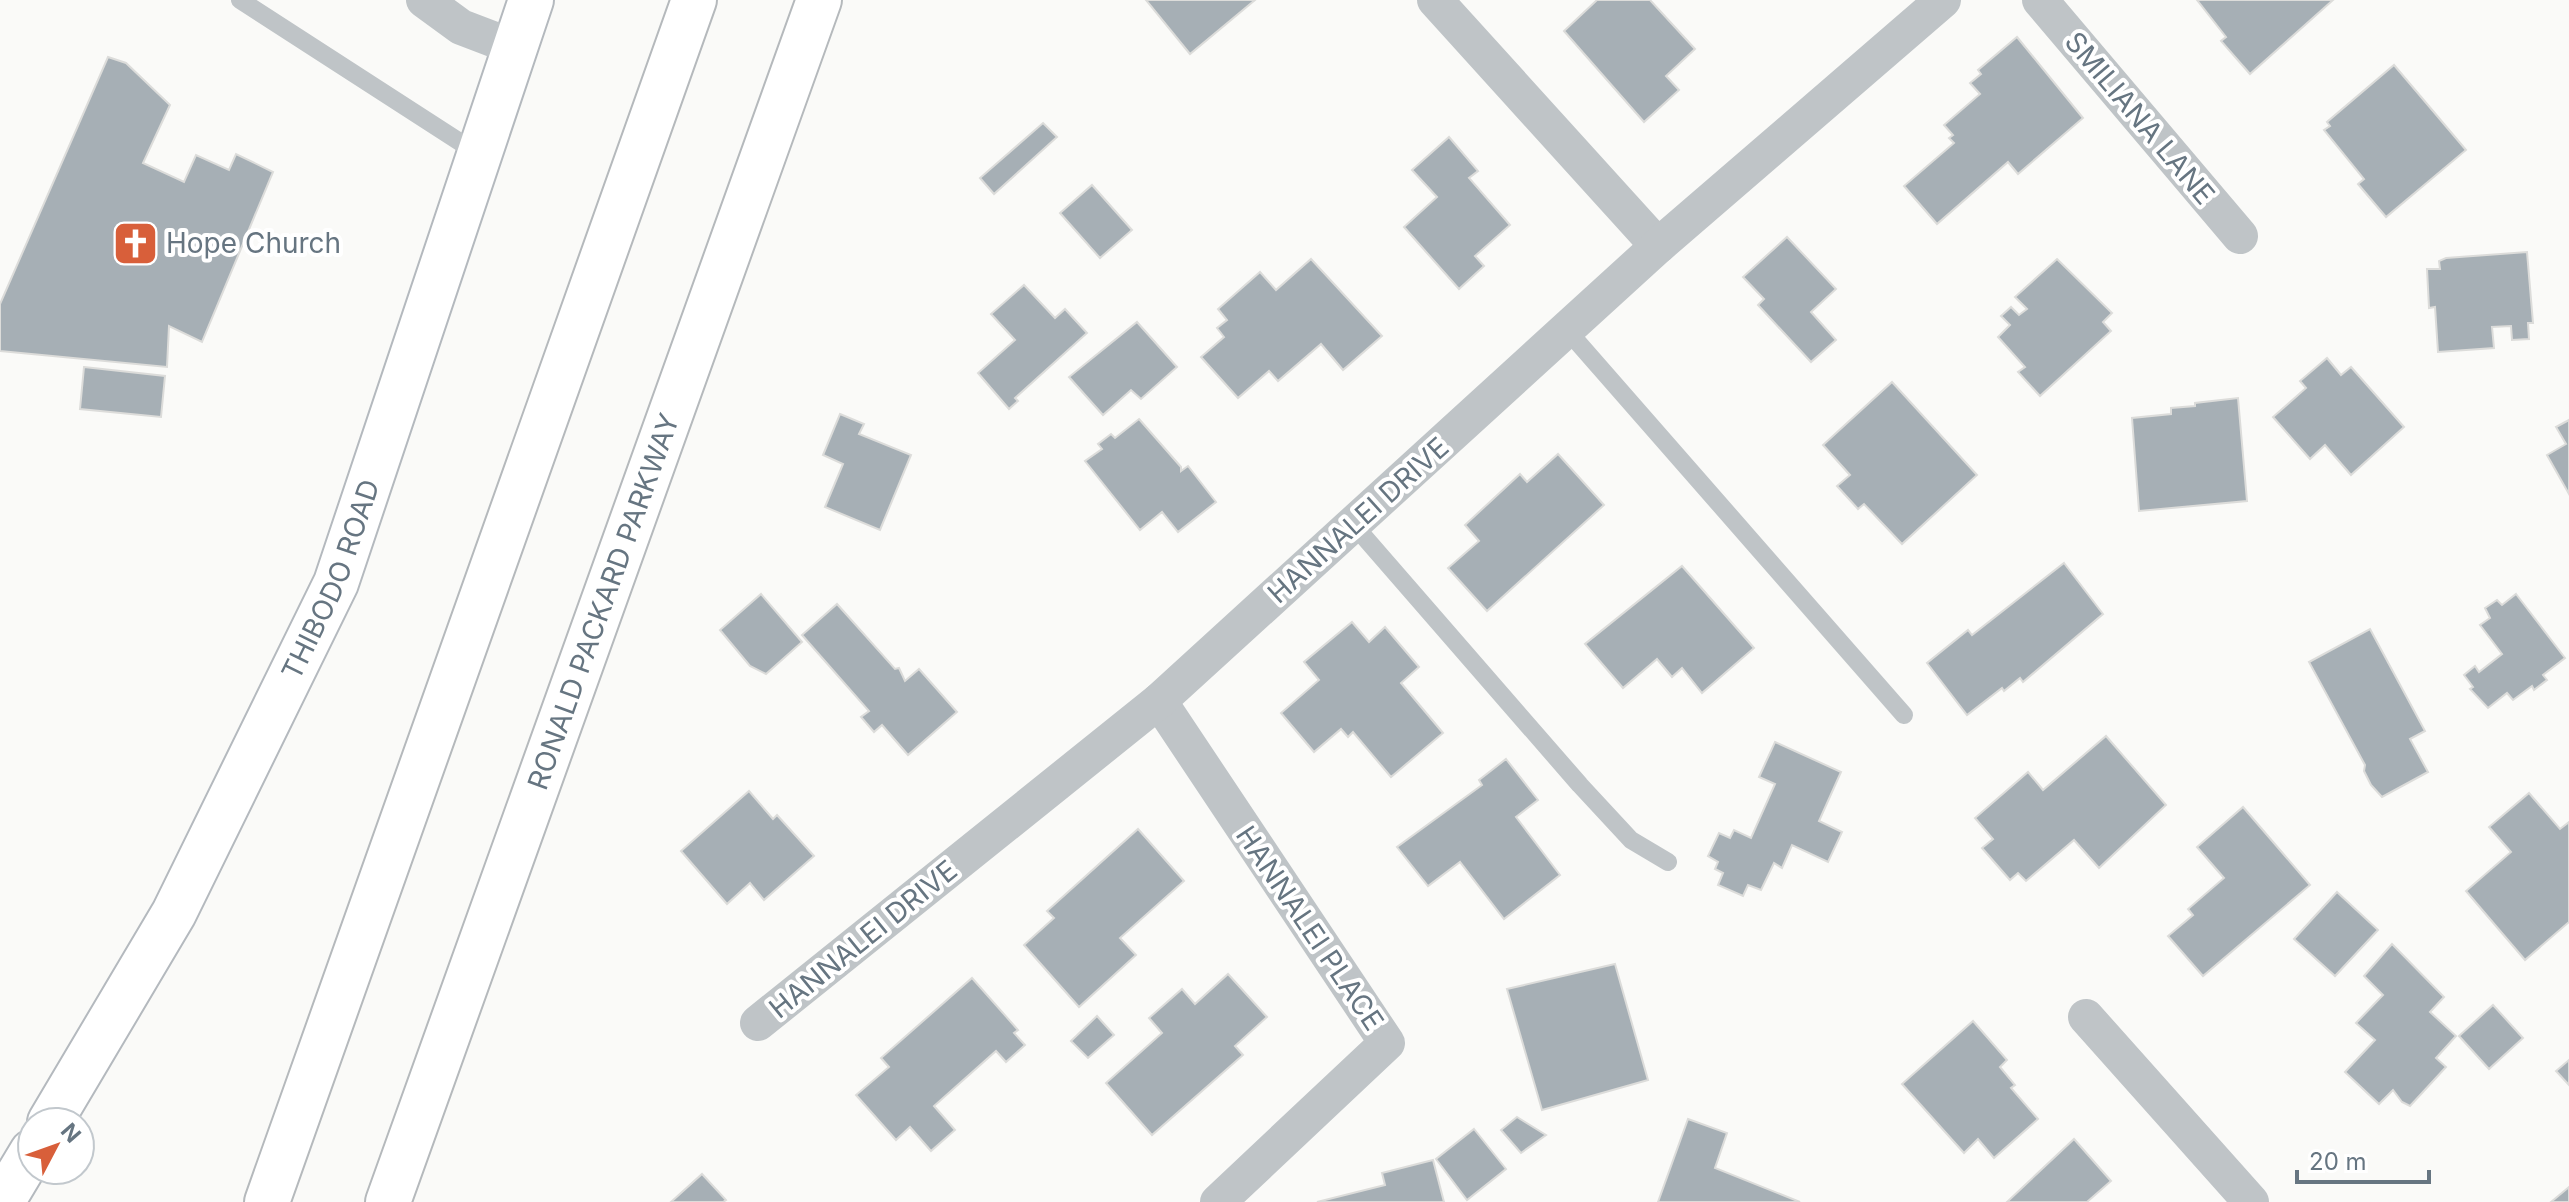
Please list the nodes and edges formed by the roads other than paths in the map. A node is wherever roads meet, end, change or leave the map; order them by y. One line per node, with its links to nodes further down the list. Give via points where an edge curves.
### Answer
1 (240, 0): 10 (lane)
2 (424, 0): 9 (street, via 461,27)
3 (531, 0): 9 (main road, THIBODO ROAD)
4 (694, 0): 23 (main road)
5 (819, 0): 24 (main road, RONALD PACKARD PARKWAY)
6 (1435, 0): 12 (street)
7 (1943, 0): 12 (street, HANNALEI DRIVE)
8 (2040, 0): 11 (street, SMILIANA LANE)
9 (516, 48): 10 (main road, THIBODO ROAD)
10 (480, 155): 20 (main road, THIBODO ROAD, via 336,583 174,913)
11 (2240, 236)
12 (1658, 246): 13 (street, HANNALEI DRIVE)
13 (1567, 330): 14 (street, HANNALEI DRIVE); 16 (lane)
14 (1353, 524): 15 (street, HANNALEI DRIVE); 17 (lane, via 1631,840)
15 (1159, 701): 19 (street, HANNALEI DRIVE); 25 (street, HANNALEI PLACE, via 1387,1043)
16 (1904, 715)
17 (1668, 862)
18 (2086, 1017): 26 (street)
19 (758, 1023)
20 (59, 1106)
21 (16, 1179): 22 (main road)
22 (2, 1202)
23 (267, 1202)
24 (388, 1202)
25 (1218, 1202)
26 (2251, 1202)

